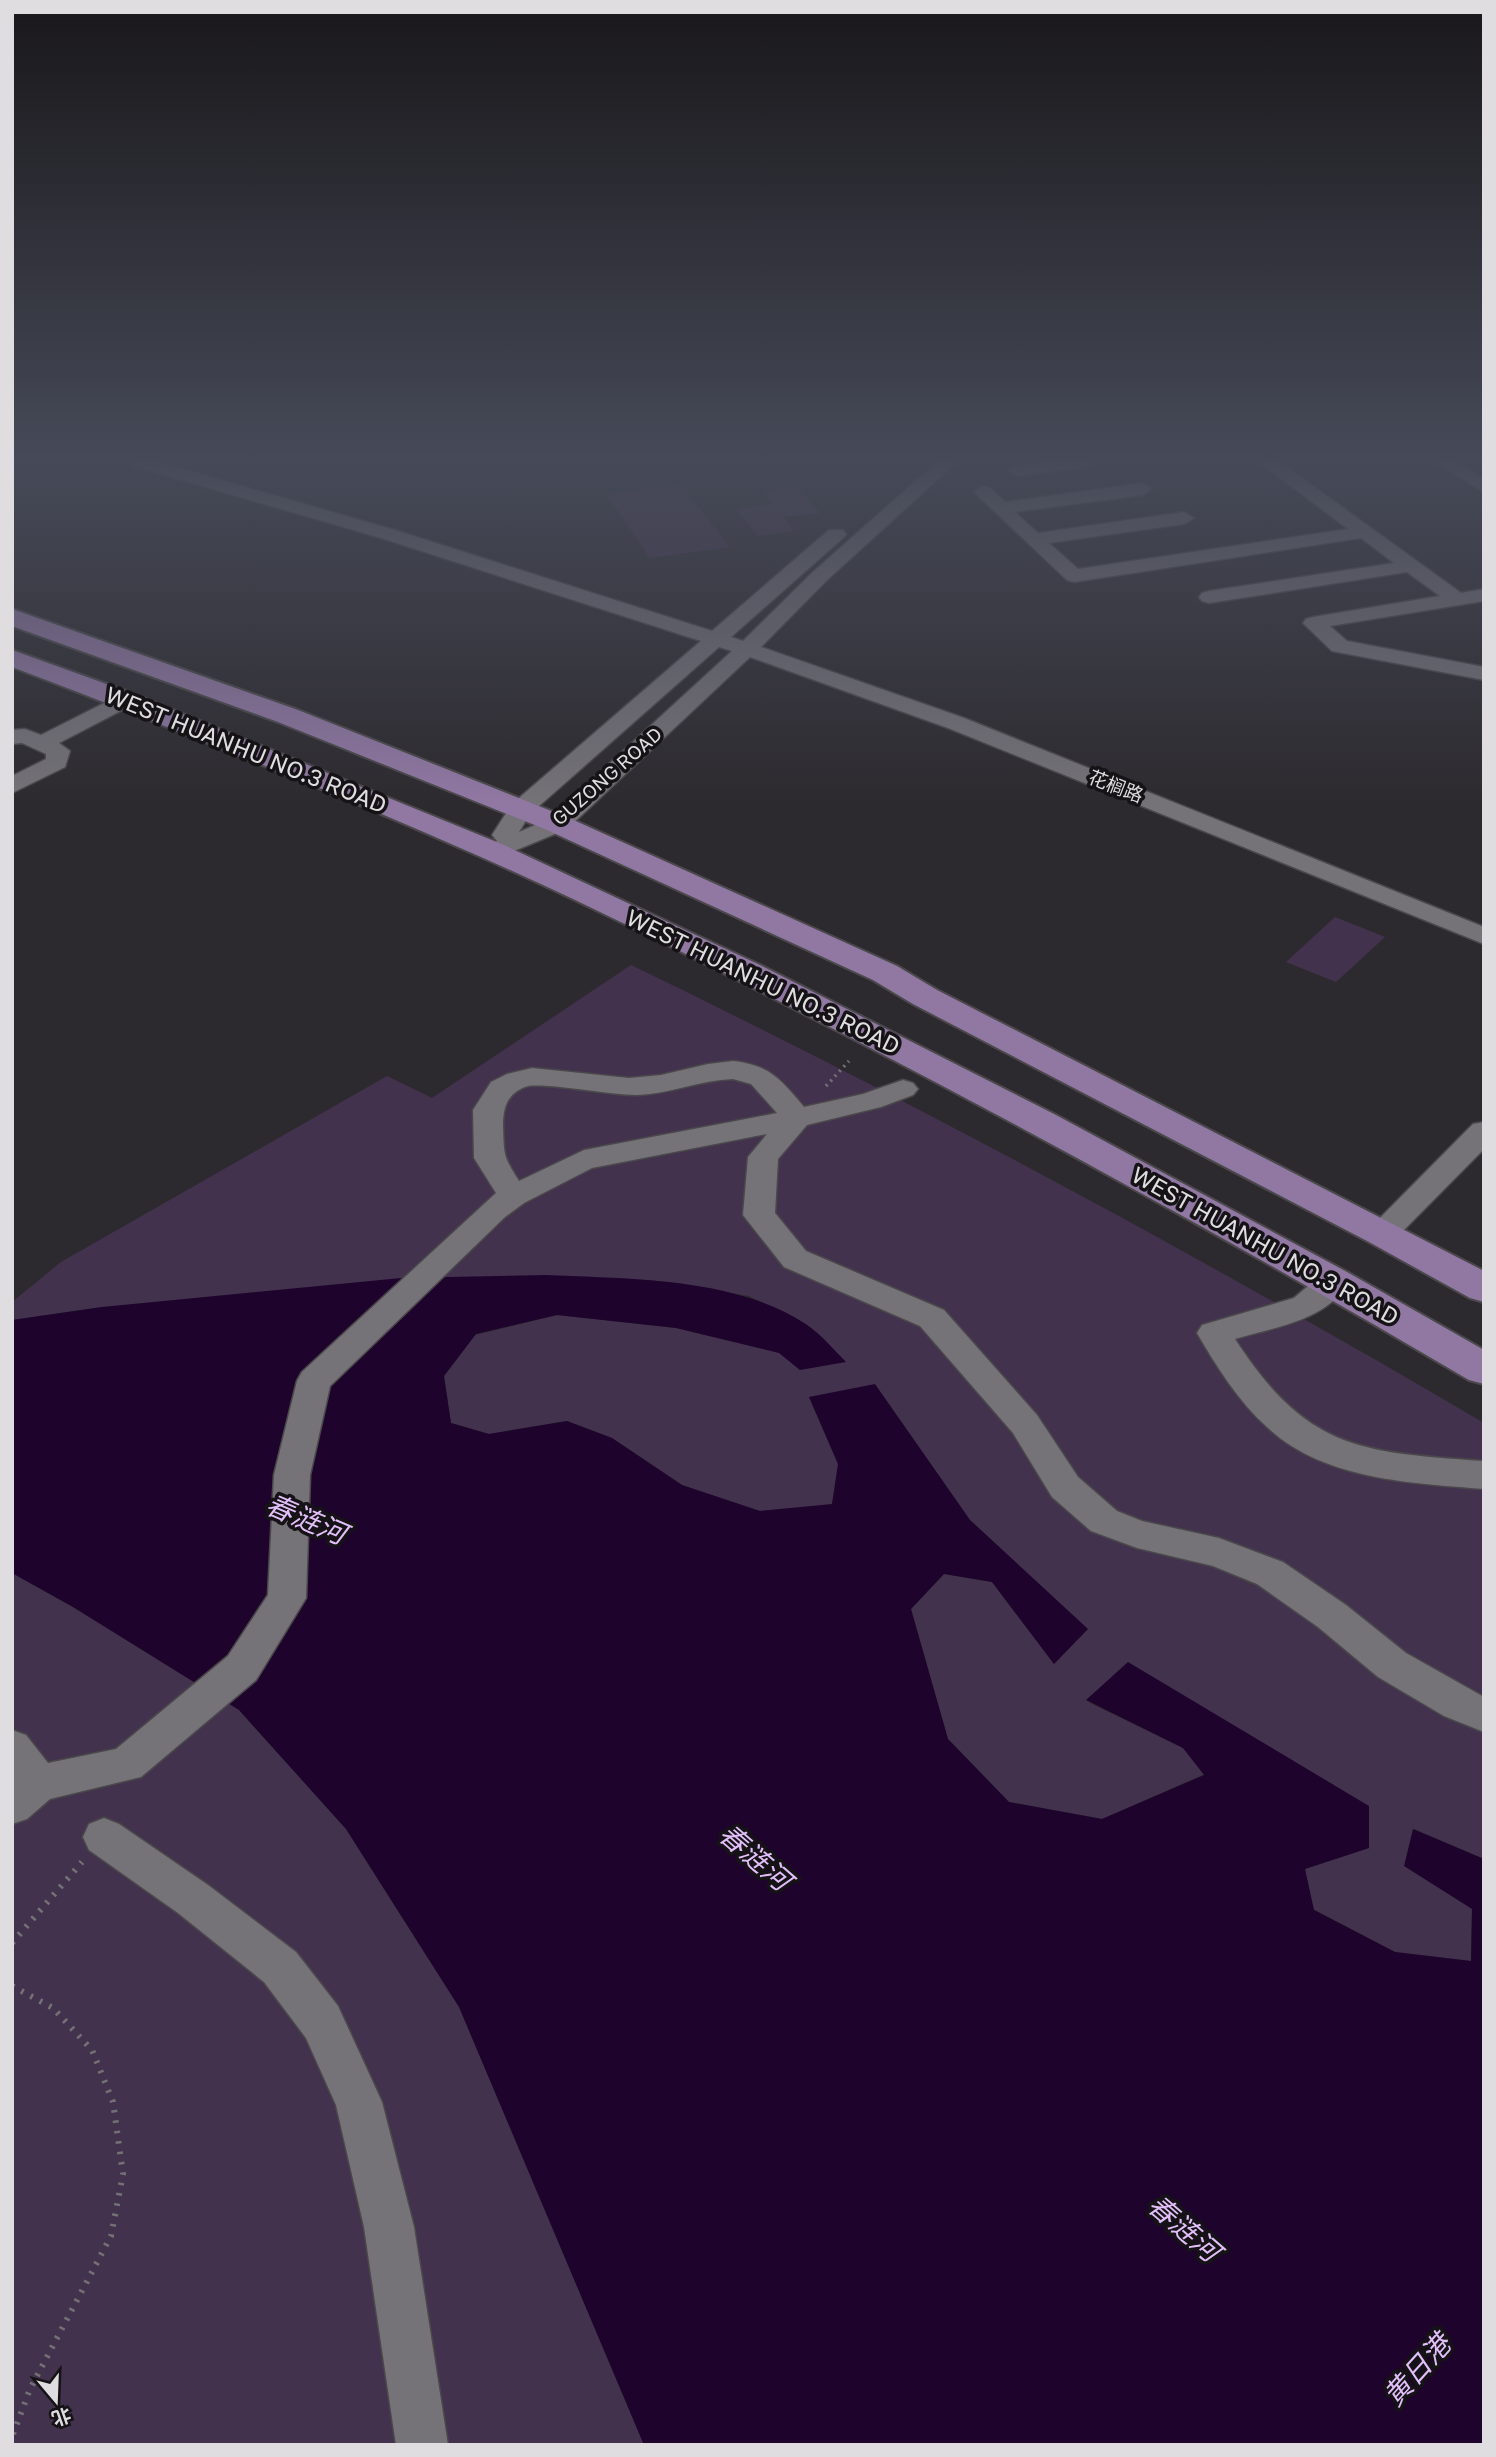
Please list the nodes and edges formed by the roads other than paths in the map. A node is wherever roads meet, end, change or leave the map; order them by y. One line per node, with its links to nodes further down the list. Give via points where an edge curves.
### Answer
1 (522, 577): 10 (street, 花榈路)
2 (786, 577): 10 (street, GUZONG ROAD)
3 (822, 577): 11 (street, GUZONG ROAD)
4 (1341, 577): 7 (street)
5 (1425, 577): 8 (street)
6 (1484, 595): 8 (street)
7 (1209, 597)
8 (1457, 599): 13 (street, via 1312,623 1340,646)
9 (12, 617): 18 (main road, WEST HUANHU NO.3 ROAD, via 288,716)
10 (715, 638): 11 (street, 花榈路); 18 (street, GUZONG ROAD)
11 (744, 648): 19 (street, GUZONG ROAD); 21 (street, 花榈路, via 981,733)
12 (12, 658): 14 (main road, WEST HUANHU NO.3 ROAD)
13 (1484, 674)
14 (124, 700): 16 (street); 20 (main road, WEST HUANHU NO.3 ROAD)
15 (12, 737): 16 (street)
16 (42, 743): 17 (street, via 58,751 57,762)
17 (12, 786)
18 (521, 809): 19 (main road, WEST HUANHU NO.3 ROAD); 20 (street, GUZONG ROAD)
19 (558, 824): 20 (street, GUZONG ROAD); 26 (main road, WEST HUANHU NO.3 ROAD, via 885,973)
20 (493, 851): 27 (main road, WEST HUANHU NO.3 ROAD, via 748,972 1004,1103)
21 (1484, 936)
22 (903, 1089): 23 (street)
23 (797, 1118): 25 (street, via 584,1160); 25 (street, via 757,1076 732,1070 628,1087 532,1077 517,1080 501,1088 488,1110 489,1158); 31 (street, via 763,1157 759,1215 795,1259 932,1318 1025,1424 1065,1487 1104,1521 1137,1534 1219,1553 1270,1573 1392,1665)
24 (1484, 1131): 26 (street)
25 (504, 1203): 33 (street, via 314,1381 292,1475 287,1598 242,1668 127,1764)
26 (1383, 1233): 28 (main road, WEST HUANHU NO.3 ROAD)
27 (1334, 1282): 29 (main road, WEST HUANHU NO.3 ROAD); 30 (street, via 1306,1306 1214,1333 1256,1395 1284,1423 1320,1447 1358,1461)
28 (1484, 1288)
29 (1484, 1369)
30 (1484, 1475)
31 (1484, 1715)
32 (12, 1747): 33 (street)
33 (26, 1795)
34 (104, 1837): 35 (street, via 280,1967 322,2022 359,2102 383,2202)
35 (422, 2445)

